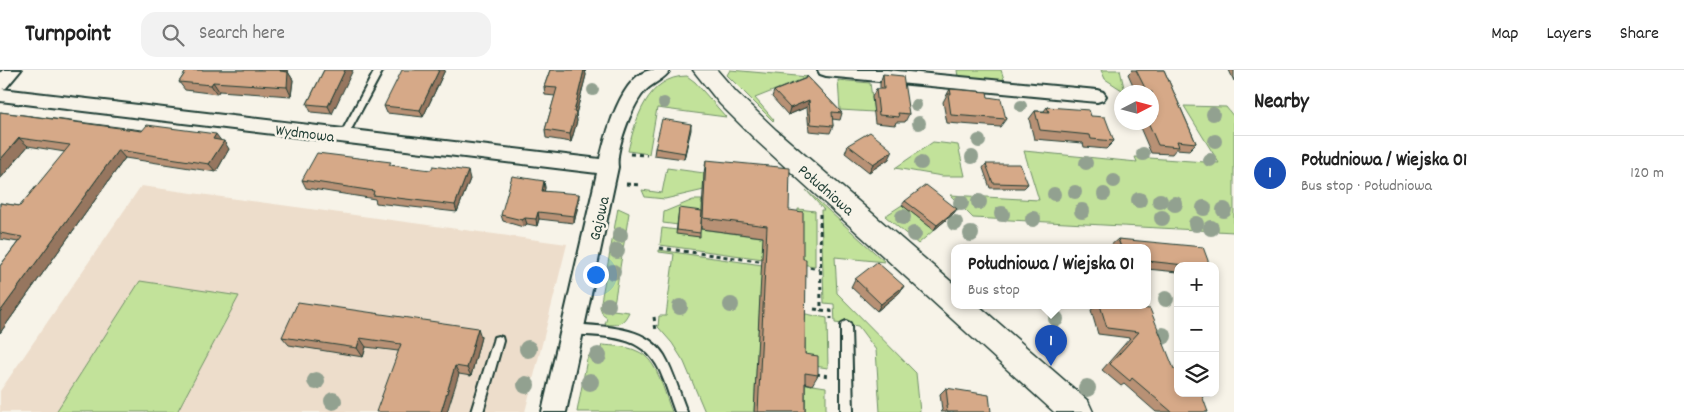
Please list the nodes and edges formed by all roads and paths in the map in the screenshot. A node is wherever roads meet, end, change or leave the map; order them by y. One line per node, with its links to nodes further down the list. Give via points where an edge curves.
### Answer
1 (379, 70): 7 (lane)
2 (704, 70): 17 (street, Południowa, via 767,136)
3 (826, 70): 6 (street)
4 (654, 72): 10 (street, Gajowa, via 631,94 614,137)
5 (3, 82): 7 (street, Wydmowa)
6 (1097, 96)
7 (343, 137): 10 (street, Wydmowa)
8 (624, 153): 9 (path)
9 (647, 155)
10 (614, 175): 11 (path); 23 (street, Gajowa)
11 (642, 185)
12 (820, 211): 16 (path)
13 (660, 248): 14 (path)
14 (773, 262)
15 (792, 265): 16 (path)
16 (820, 269): 20 (path)
17 (951, 300)
18 (814, 309): 20 (path)
19 (962, 309): 33 (street, Południowa)
20 (821, 310): 21 (path, via 831,311)
21 (831, 320)
22 (846, 326): 32 (lane)
23 (572, 329): 30 (street, Gajowa); 31 (lane, via 628,336 648,344 660,360)
24 (498, 341): 29 (lane)
25 (831, 367): 27 (path)
26 (813, 374): 27 (path)
27 (831, 376): 28 (path)
28 (832, 385)
29 (477, 412)
30 (554, 412)
31 (681, 412)
32 (847, 412)
33 (1077, 412)

